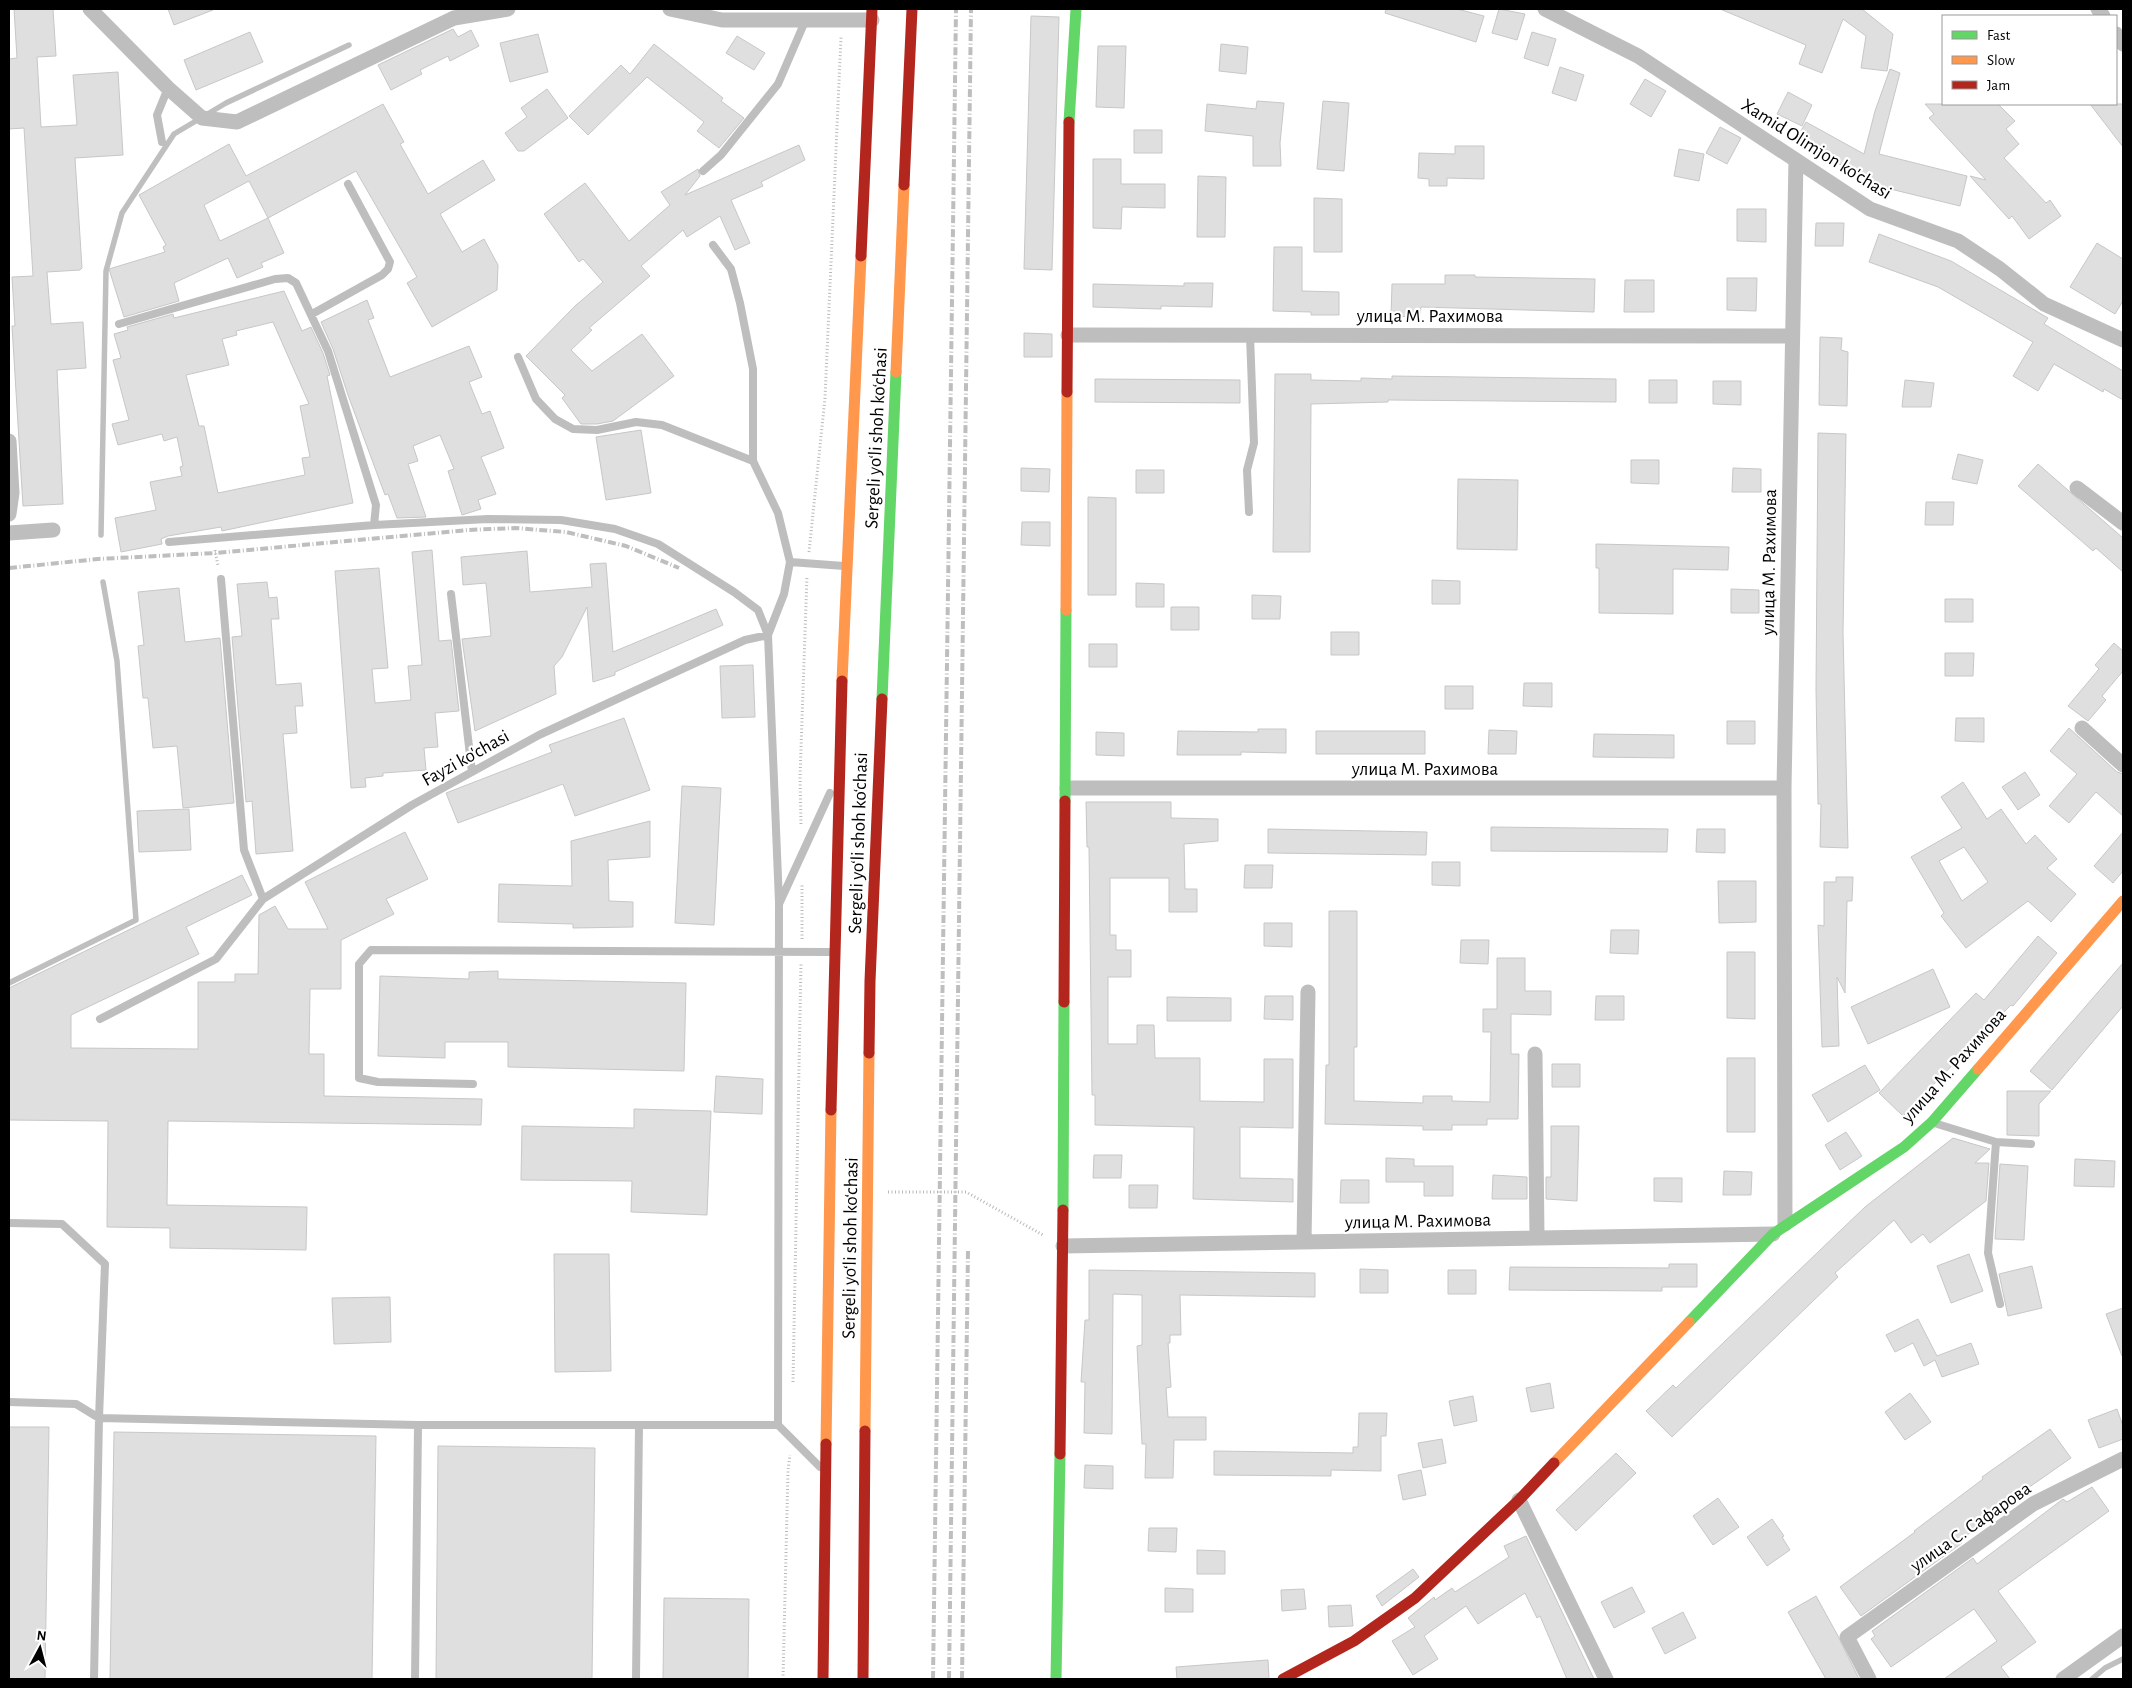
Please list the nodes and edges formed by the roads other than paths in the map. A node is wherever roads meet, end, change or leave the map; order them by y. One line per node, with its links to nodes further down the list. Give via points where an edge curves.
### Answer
1 (90, 9): 9 (street)
2 (508, 9): 9 (street, via 454,18 237,122 199,115)
3 (670, 9): 8 (street, via 722,20)
4 (912, 9): 75 (main road, Sergeli yo‘li shoh ko‘chasi, via 870,982)
5 (1076, 9): 17 (main road, via 1070,95)
6 (1545, 9): 11 (street, Xamid Olimjon ko'chasi, via 1638,56)
7 (872, 14): 8 (street); 33 (main road, Sergeli yo‘li shoh ko‘chasi)
8 (806, 19): 12 (lane, via 778,84 721,155)
9 (168, 88): 10 (lane, via 157,115)
10 (162, 142)
11 (1796, 160): 19 (street, улица М. Рахимова); 20 (street, Xamid Olimjon ko'chasi, via 1870,209 1958,241 2044,304)
12 (703, 171)
13 (348, 184): 15 (lane, via 390,262 382,275)
14 (713, 245): 23 (lane, via 731,269 753,368)
15 (312, 314): 16 (lane, via 296,282 288,278 274,279); 28 (lane, via 328,351 371,487 376,505)
16 (119, 324)
17 (1068, 335): 18 (street, улица М. Рахимова); 41 (main road)
18 (1250, 335): 19 (street, улица М. Рахимова); 25 (lane, via 1254,443 1247,470)
19 (1791, 336): 42 (street, улица М. Рахимова)
20 (2123, 340)
21 (518, 357): 23 (lane, via 536,400 555,419 573,430 597,430 636,422 662,425)
22 (9, 441): 26 (street, via 12,493)
23 (753, 461): 32 (lane, via 778,514)
24 (2077, 488): 27 (street)
25 (1249, 512)
26 (9, 514)
27 (2123, 524)
28 (374, 525): 31 (lane); 36 (lane, via 488,519 561,520 615,529 658,544 734,592 758,610)
29 (53, 530): 30 (street)
30 (9, 533)
31 (169, 542)
32 (790, 562): 33 (lane); 36 (lane, via 784,594)
33 (846, 566): 40 (main road, Sergeli yo‘li shoh ko‘chasi)
34 (221, 579): 43 (lane, via 244,850)
35 (451, 594): 39 (lane)
36 (768, 635): 39 (lane, Fayzi ko'chasi, via 745,640 539,735); 45 (lane)
37 (2082, 728): 38 (street)
38 (2123, 764)
39 (472, 772): 43 (lane, Fayzi ko'chasi, via 412,805)
40 (838, 775): 45 (lane); 46 (main road, Sergeli yo‘li shoh ko‘chasi)
41 (1066, 788): 42 (street, улица М. Рахимова); 60 (main road)
42 (1784, 788): 56 (street, улица М. Рахимова)
43 (263, 899): 49 (lane, Fayzi ko'chasi, via 216,959)
44 (2123, 901): 52 (main road, улица М. Рахимова)
45 (779, 904): 47 (lane)
46 (834, 952): 47 (lane); 68 (main road, Sergeli yo‘li shoh ko‘chasi)
47 (778, 953): 51 (lane, via 371,950 359,964 359,1078 378,1082); 66 (lane)
48 (1308, 992): 59 (street)
49 (100, 1019)
50 (1535, 1054): 58 (street)
51 (473, 1084)
52 (1932, 1122): 53 (lane); 56 (main road, улица М. Рахимова, via 1904,1147)
53 (1996, 1142): 54 (lane); 61 (lane, via 1988,1253)
54 (2031, 1144)
55 (9, 1223): 63 (lane, via 62,1224 105,1264)
56 (1785, 1224): 57 (main road, улица М. Рахимова)
57 (1774, 1234): 58 (street, улица М. Рахимова); 69 (main road, улица М. Рахимова)
58 (1537, 1238): 59 (street, улица М. Рахимова)
59 (1304, 1242): 60 (street, улица М. Рахимова)
60 (1063, 1246): 76 (main road)
61 (2000, 1304)
62 (9, 1402): 63 (lane, via 76,1404)
63 (98, 1418): 64 (lane); 71 (lane)
64 (418, 1425): 65 (lane); 72 (lane)
65 (639, 1425): 66 (lane); 73 (lane)
66 (778, 1425): 68 (lane)
67 (2123, 1459): 79 (street, улица С. Сафарова, via 2033,1504 1848,1637)
68 (826, 1472): 74 (main road, Sergeli yo‘li shoh ko‘chasi)
69 (1519, 1500): 77 (main road, улица М. Рахимова, via 1415,1598 1354,1641); 78 (street)
70 (2123, 1636): 80 (street)
71 (94, 1679)
72 (415, 1679)
73 (636, 1679)
74 (823, 1679)
75 (862, 1679)
76 (1056, 1679)
77 (1283, 1679)
78 (1606, 1679)
79 (1869, 1679)
80 (2063, 1679)

